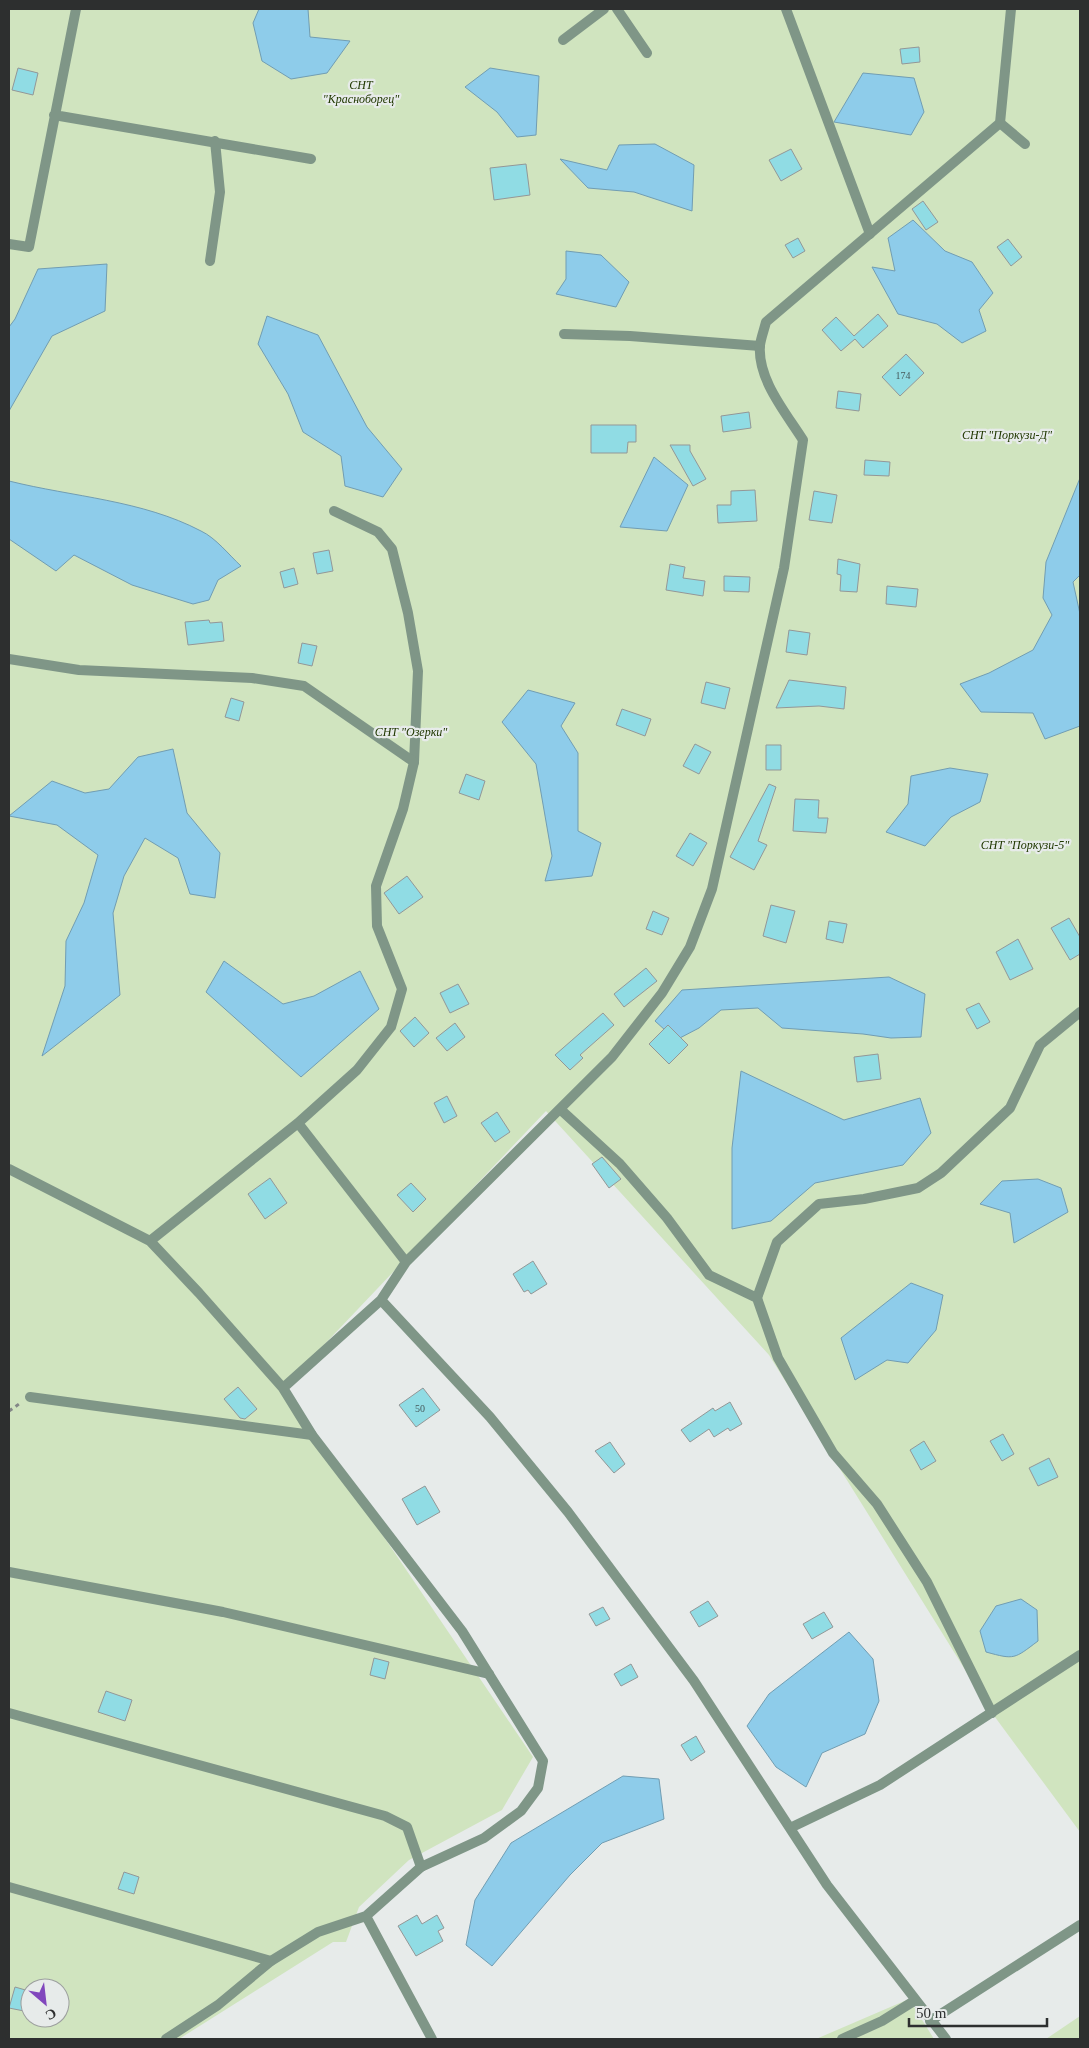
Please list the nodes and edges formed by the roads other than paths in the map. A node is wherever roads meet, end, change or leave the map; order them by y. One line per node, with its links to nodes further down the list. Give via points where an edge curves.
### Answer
1 (76, 9): 8 (street)
2 (604, 9): 6 (street)
3 (618, 9): 7 (street)
4 (786, 9): 13 (street)
5 (1011, 9): 9 (street)
6 (563, 40)
7 (647, 53)
8 (54, 115): 10 (street); 14 (street, via 29,247)
9 (1000, 123): 11 (street); 13 (street)
10 (215, 141): 12 (street); 15 (street, via 220,192)
11 (1025, 144)
12 (311, 159)
13 (870, 234): 17 (street, via 766,322)
14 (9, 244)
15 (210, 261)
16 (564, 334): 17 (street)
17 (760, 346): 22 (street, via 762,368 771,389 803,440 784,568 712,889 690,947 662,993 612,1057)
18 (334, 511): 20 (street, via 378,532 392,549 418,671)
19 (9, 659): 20 (street, via 79,670 252,678 304,686)
20 (414, 762): 23 (street, via 403,809 376,886 376,926 402,990 391,1027 357,1070)
21 (1080, 1012): 27 (street, via 1040,1045 1010,1108 941,1173 918,1188 819,1204 777,1242)
22 (560, 1110): 26 (street); 27 (street, via 620,1164 667,1218 709,1276)
23 (298, 1123): 25 (street); 26 (street)
24 (9, 1169): 25 (street)
25 (150, 1241): 29 (street)
26 (406, 1262): 28 (street)
27 (758, 1298): 35 (street, via 778,1358 833,1453 877,1504 927,1582)
28 (381, 1300): 29 (street); 37 (street, via 490,1417 568,1512 694,1681)
29 (283, 1388): 31 (street)
30 (30, 1397): 31 (street)
31 (312, 1435): 34 (street, via 462,1631)
32 (9, 1572): 34 (street, via 223,1612)
33 (1080, 1655): 35 (street)
34 (489, 1674): 38 (street, via 543,1760 538,1788 520,1811 484,1838)
35 (992, 1713): 37 (street, via 880,1785)
36 (9, 1714): 38 (street, via 385,1816 408,1826)
37 (790, 1828): 43 (street, via 827,1885)
38 (421, 1867): 40 (street)
39 (9, 1887): 42 (street)
40 (366, 1916): 42 (street, via 318,1932); 46 (street)
41 (1080, 1925): 44 (street)
42 (271, 1961): 45 (street, via 218,2005)
43 (914, 2001): 44 (street); 47 (street, via 882,2021)
44 (930, 2021): 48 (street)
45 (166, 2039)
46 (432, 2039)
47 (842, 2039)
48 (946, 2039)

